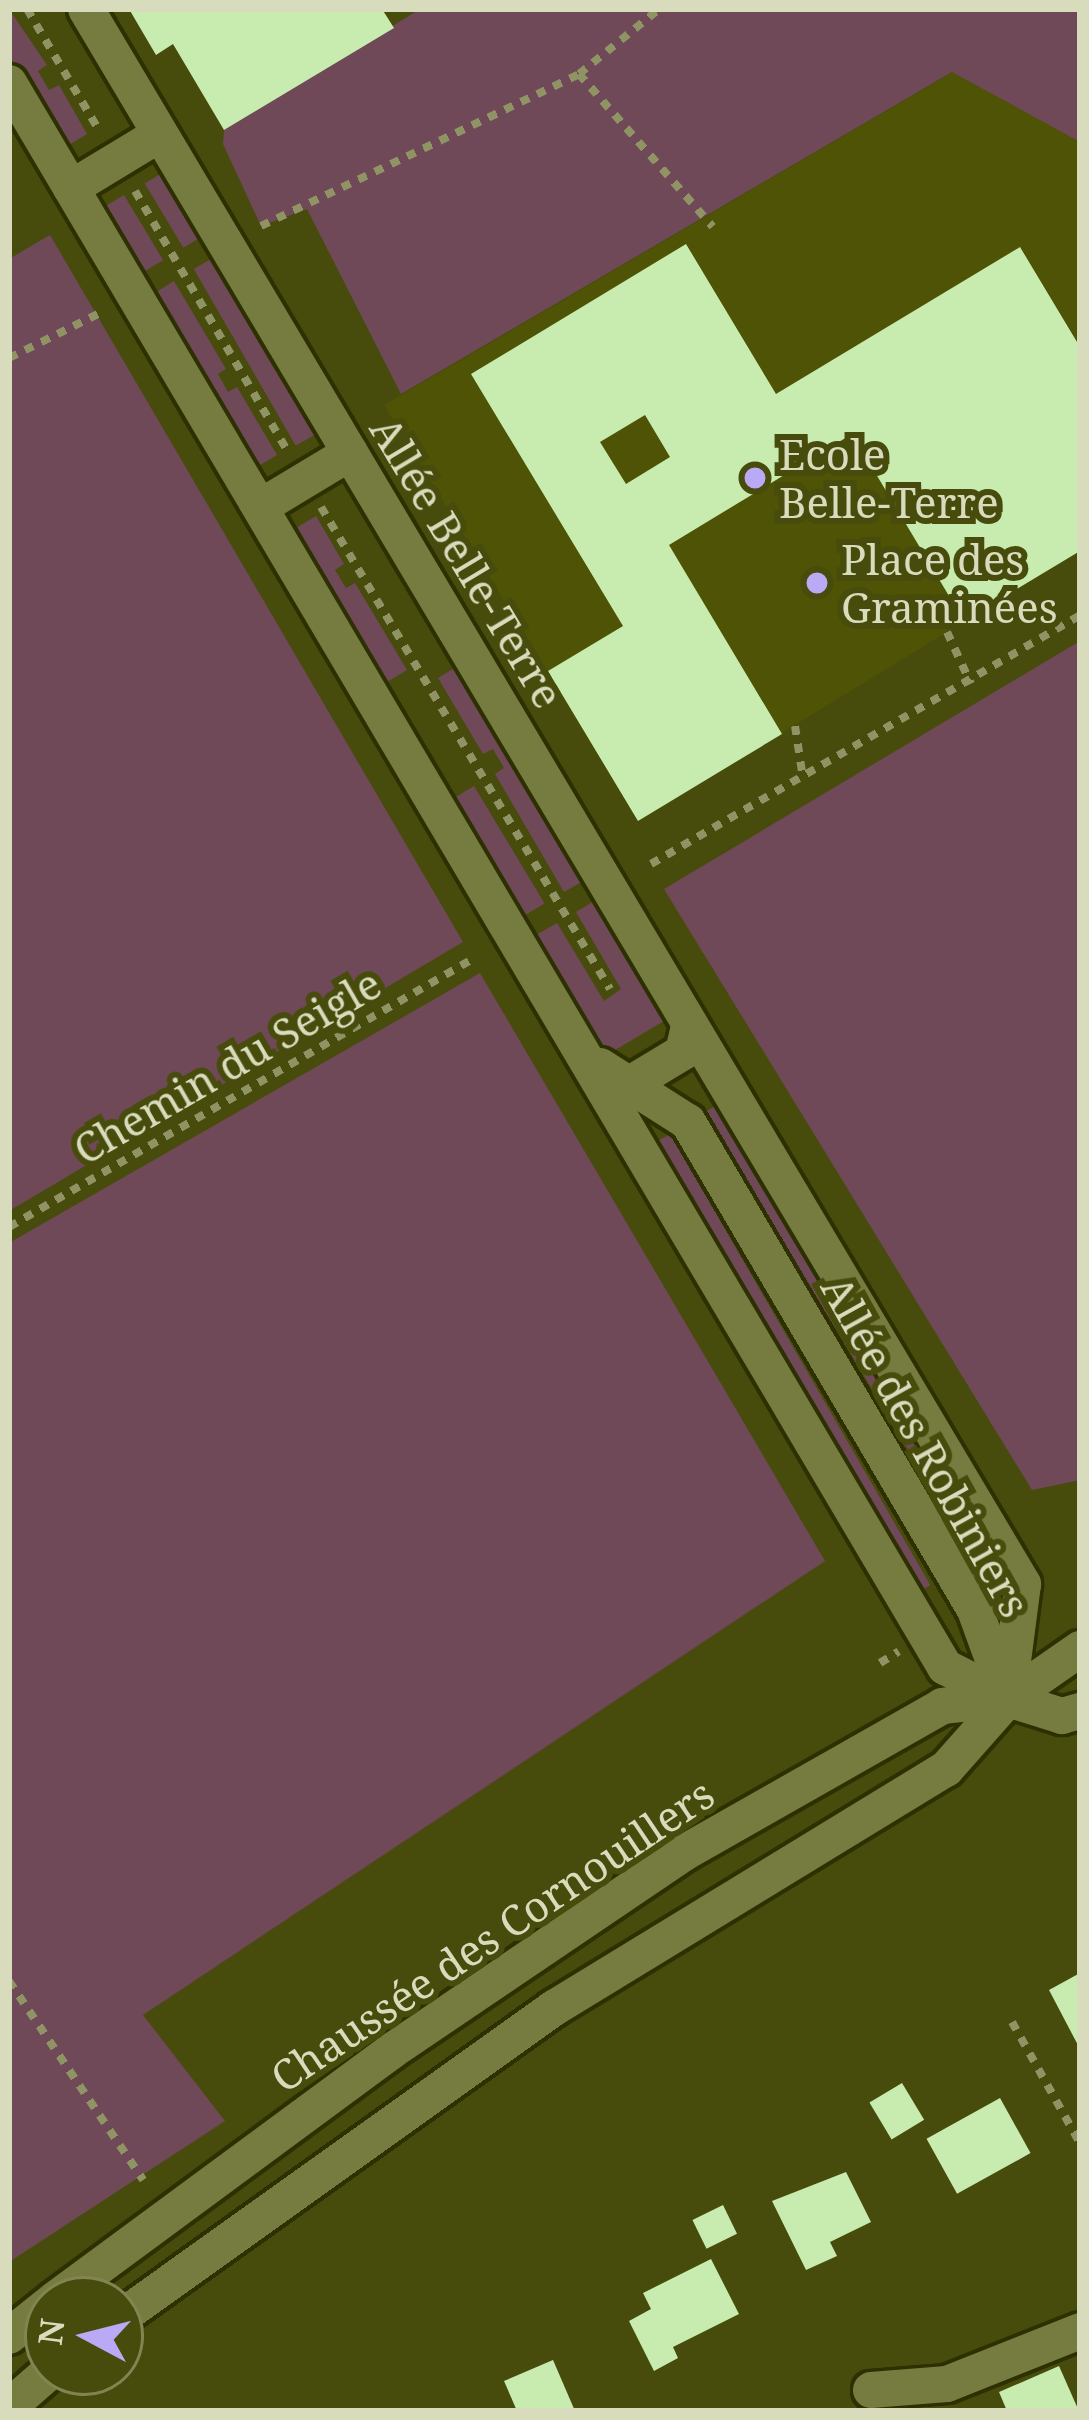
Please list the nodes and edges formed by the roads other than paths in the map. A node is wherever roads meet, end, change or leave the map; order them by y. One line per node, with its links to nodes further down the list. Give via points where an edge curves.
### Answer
1 (86, 9): 3 (street, Allée Belle-Terre)
2 (9, 83): 4 (street)
3 (160, 134): 4 (street); 5 (street, Allée Belle-Terre)
4 (71, 188): 6 (street)
5 (350, 453): 6 (street); 7 (street, Allée Belle-Terre)
6 (262, 506): 8 (street)
7 (688, 1026): 9 (street, via 683,1052); 10 (street, Allée Belle-Terre)
8 (596, 1063): 9 (street, Allée des Robiniers); 12 (street, via 945,1667)
9 (630, 1084): 12 (street, Allée des Robiniers, via 688,1122 975,1610)
10 (770, 1161): 12 (street, Allée des Robiniers, via 1023,1583)
11 (1080, 1649): 12 (street, Chaussée des Cornouillers)
12 (1008, 1699): 13 (street, Chaussée des Cornouillers, via 1062,1716); 14 (street, Chaussée des Cornouillers, via 941,1706 682,1854 390,2052); 15 (street, Chaussée des Cornouillers, via 946,1769 554,2008)
13 (1080, 1711)
14 (86, 2276)
15 (144, 2301)
16 (1080, 2331): 17 (street, via 947,2384)
17 (871, 2390)

